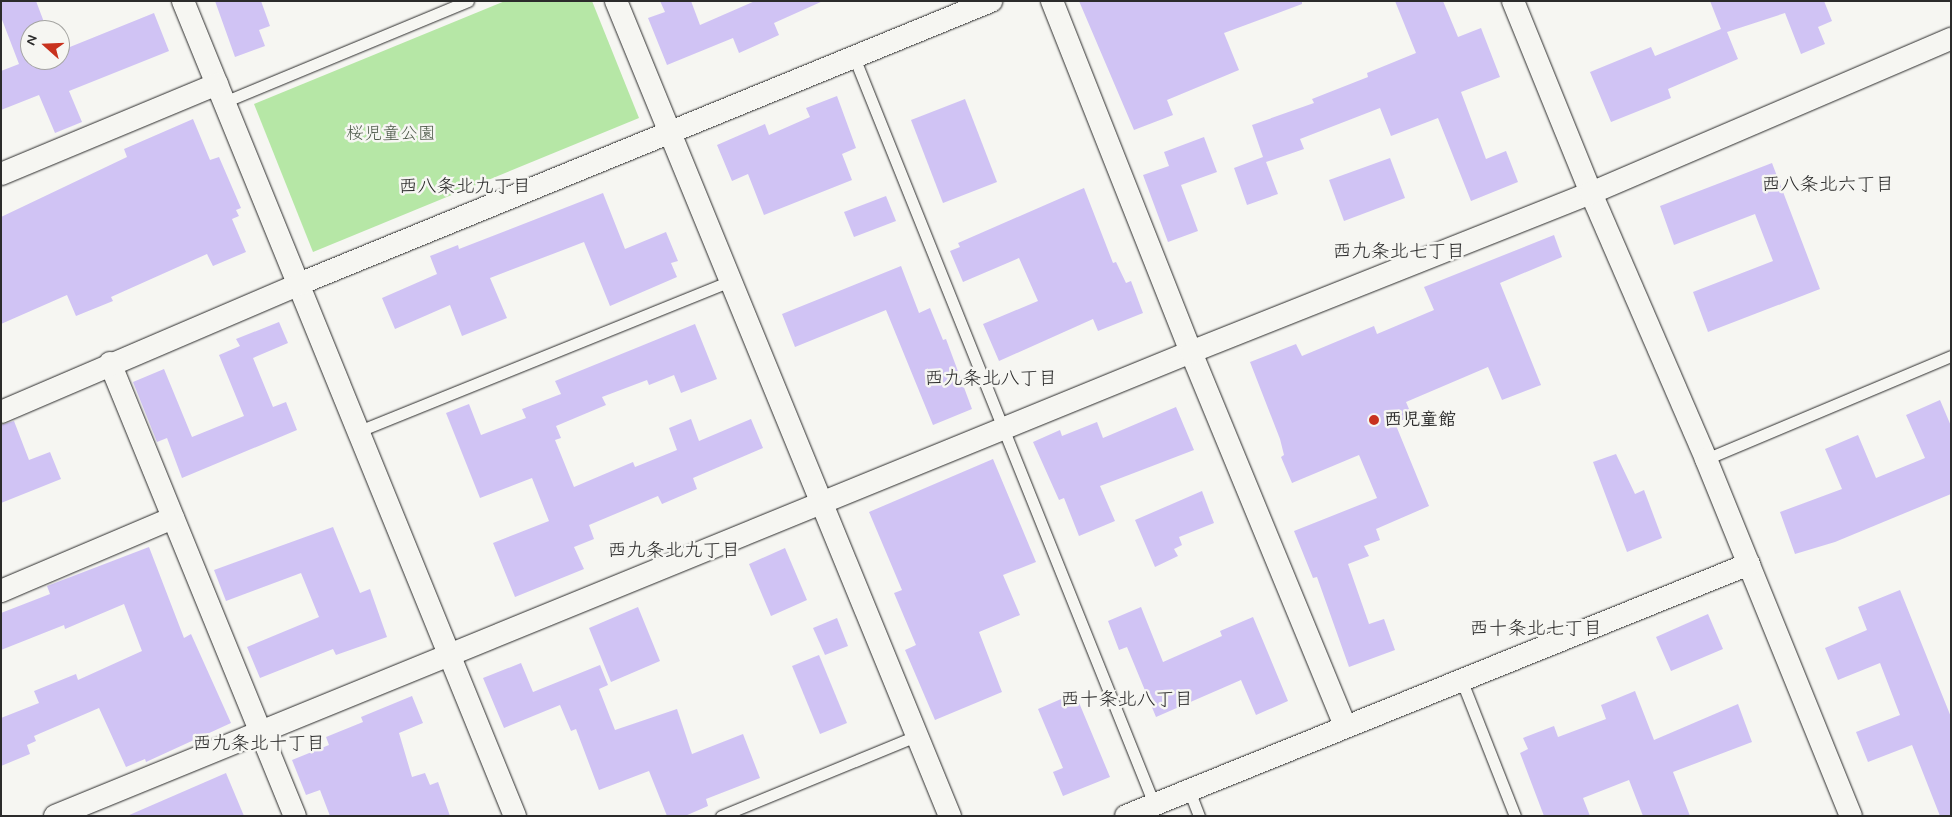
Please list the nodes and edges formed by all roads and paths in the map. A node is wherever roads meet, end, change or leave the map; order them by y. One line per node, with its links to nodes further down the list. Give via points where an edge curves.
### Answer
1 (183, 1): 9 (street)
2 (468, 1): 9 (lane)
3 (616, 1): 10 (street)
4 (991, 1): 8 (street)
5 (1052, 1): 15 (street)
6 (1513, 1): 12 (street)
7 (1951, 39): 12 (street)
8 (854, 58): 10 (street); 19 (lane)
9 (220, 93): 11 (street); 14 (street)
10 (670, 133): 13 (street); 14 (street)
11 (1, 174)
12 (1591, 193): 15 (street); 21 (street)
13 (730, 281): 20 (lane); 22 (street)
14 (299, 284): 17 (street); 20 (street)
15 (1191, 352): 19 (street); 28 (street)
16 (1951, 356): 21 (lane)
17 (110, 364): 18 (street); 23 (street)
18 (1, 412)
19 (1003, 429): 22 (street); 32 (lane)
20 (358, 431): 26 (street)
21 (1706, 459): 24 (street)
22 (821, 503): 26 (street); 30 (street)
23 (173, 518): 25 (street); 29 (street)
24 (1749, 564): 27 (street); 41 (street)
25 (1, 591)
26 (449, 655): 29 (street); 35 (street)
27 (1461, 679): 28 (street); 40 (lane)
28 (1345, 726): 31 (street)
29 (260, 730): 33 (street); 34 (street)
30 (916, 736): 36 (lane); 37 (street)
31 (1188, 790): 32 (street); 39 (lane)
32 (1154, 804): 38 (street)
33 (55, 816)
34 (295, 816)
35 (514, 816)
36 (721, 816)
37 (950, 816)
38 (1126, 816)
39 (1199, 816)
40 (1515, 816)
41 (1851, 816)

